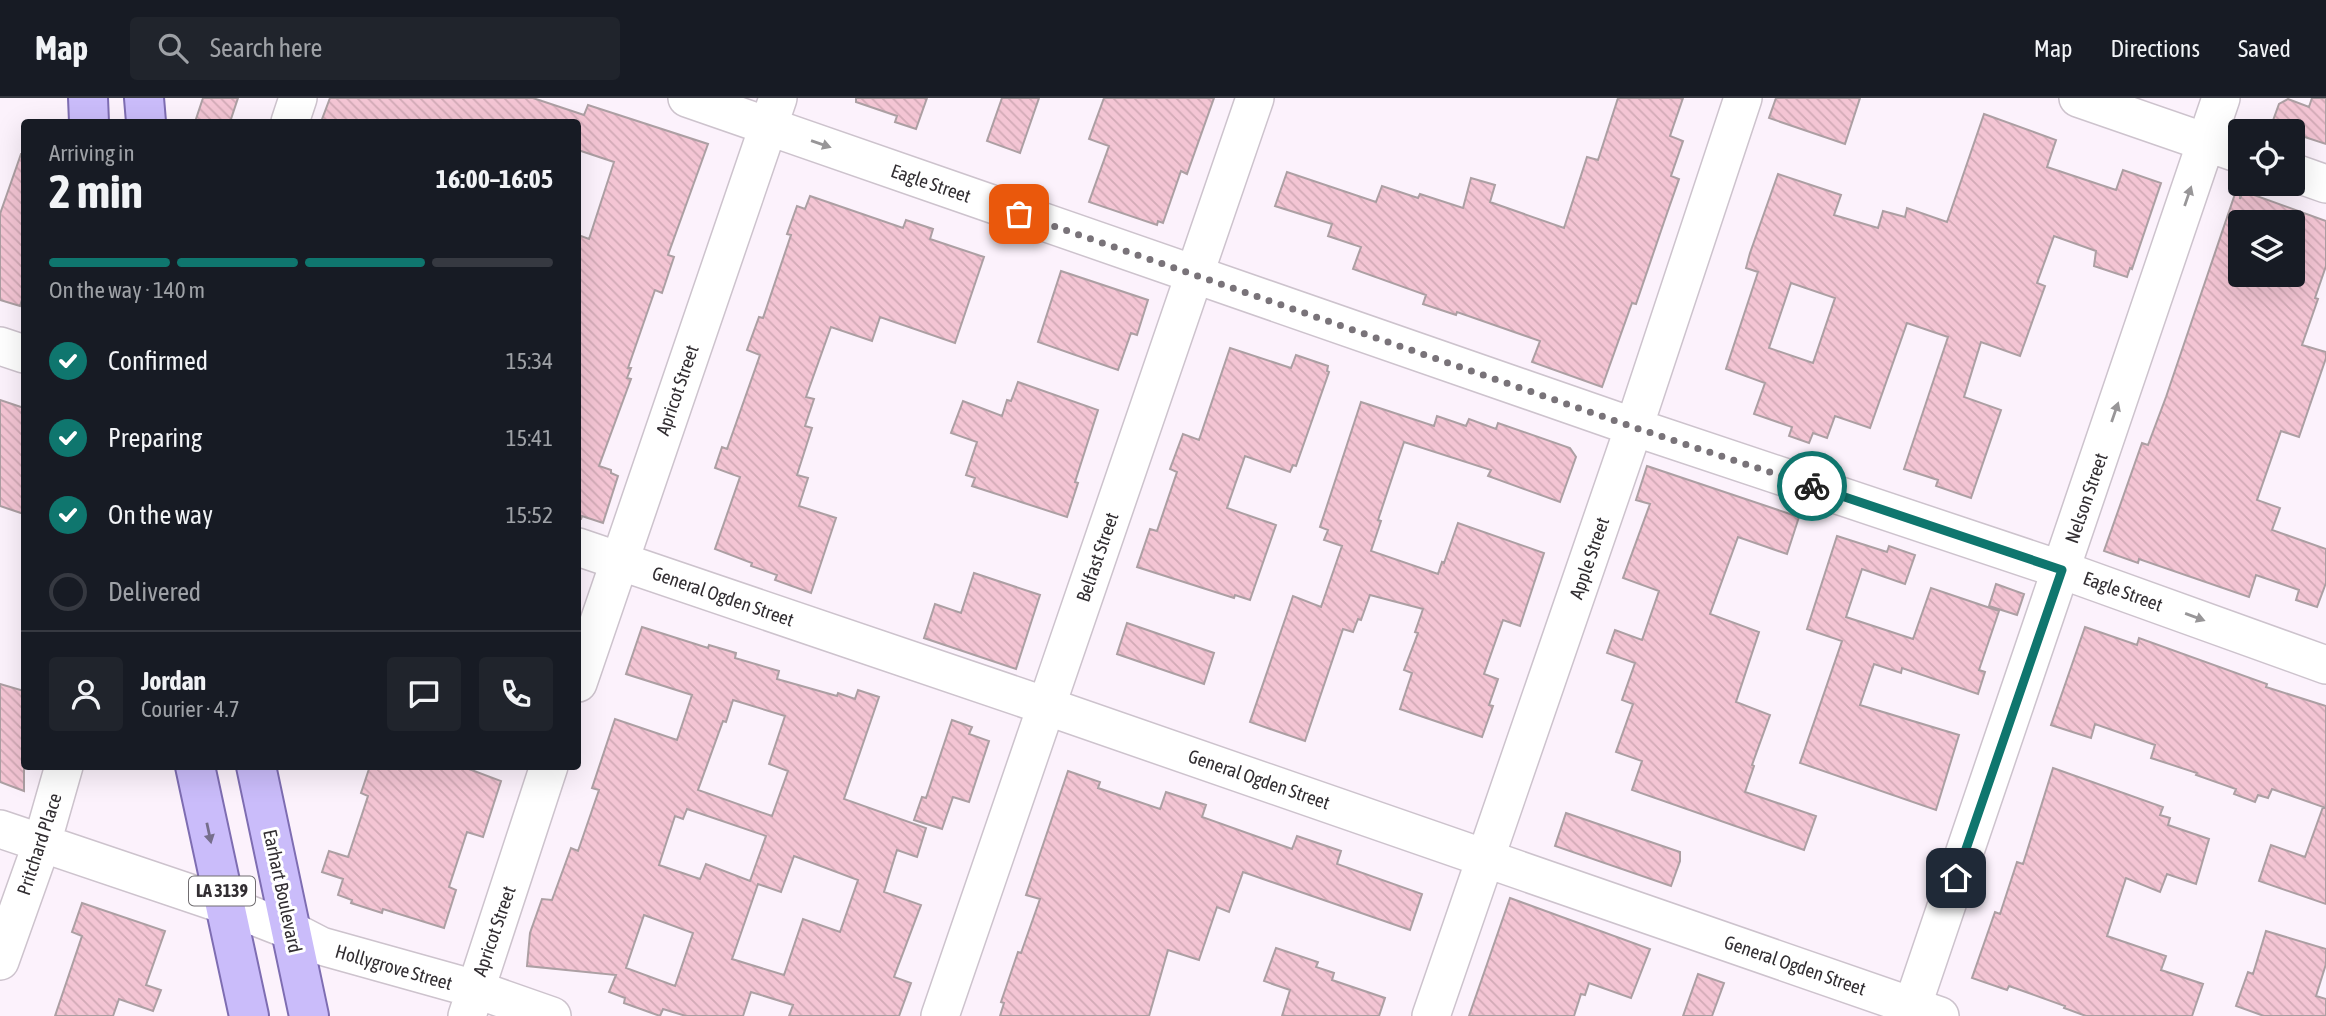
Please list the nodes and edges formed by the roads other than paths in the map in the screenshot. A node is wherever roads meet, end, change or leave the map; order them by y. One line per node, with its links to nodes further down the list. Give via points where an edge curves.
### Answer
1 (88, 98): 10 (main road)
2 (144, 98): 11 (main road)
3 (298, 98): 12 (street)
4 (687, 98): 9 (street, Eagle Street)
5 (1255, 98): 17 (street, Belfast Street)
6 (1743, 98): 20 (street, Apple Street)
7 (2078, 98): 13 (street)
8 (2221, 98): 13 (street, Nelson Street)
9 (774, 112): 17 (street, Eagle Street, one-way to 17); 22 (street, Apricot Street)
10 (89, 119)
11 (146, 119)
12 (290, 119)
13 (2206, 142): 14 (street); 23 (street, Nelson Street, one-way to 13)
14 (2228, 150)
15 (2305, 177): 16 (street)
16 (2326, 184)
17 (1194, 276): 20 (street, Eagle Street); 26 (street, Belfast Street)
18 (0, 346): 19 (street)
19 (21, 353)
20 (1633, 427): 23 (street, Eagle Street); 33 (street, Apple Street)
21 (581, 548): 22 (street, General Ogden Street)
22 (618, 561): 25 (street, Apricot Street); 26 (street, General Ogden Street)
23 (2062, 570): 24 (street, Eagle Street, one-way to 24); 38 (street, Nelson Street)
24 (2326, 665)
25 (581, 674)
26 (1046, 706): 33 (street, General Ogden Street); 42 (street, Belfast Street)
27 (63, 770): 32 (street, Pritchard Place)
28 (196, 770): 34 (main road, LA 3139, one-way to 34)
29 (257, 770): 35 (main road, Earhart Boulevard / LA 3139)
30 (549, 770): 37 (street, Apricot Street)
31 (0, 829): 32 (street, Hollygrove Street)
32 (41, 843): 34 (street, Hollygrove Street); 36 (street, Pritchard Place)
33 (1485, 858): 38 (street, General Ogden Street); 43 (street, Apple Street)
34 (225, 905): 35 (street, Hollygrove Street); 39 (main road, LA 3139)
35 (292, 931): 37 (street, Hollygrove Street); 40 (main road, Earhart Boulevard / LA 3139)
36 (0, 961)
37 (471, 1003): 41 (street, Hollygrove Street)
38 (1921, 1013)
39 (249, 1016)
40 (309, 1016)
41 (552, 1016)
42 (940, 1016)
43 (1431, 1016)

